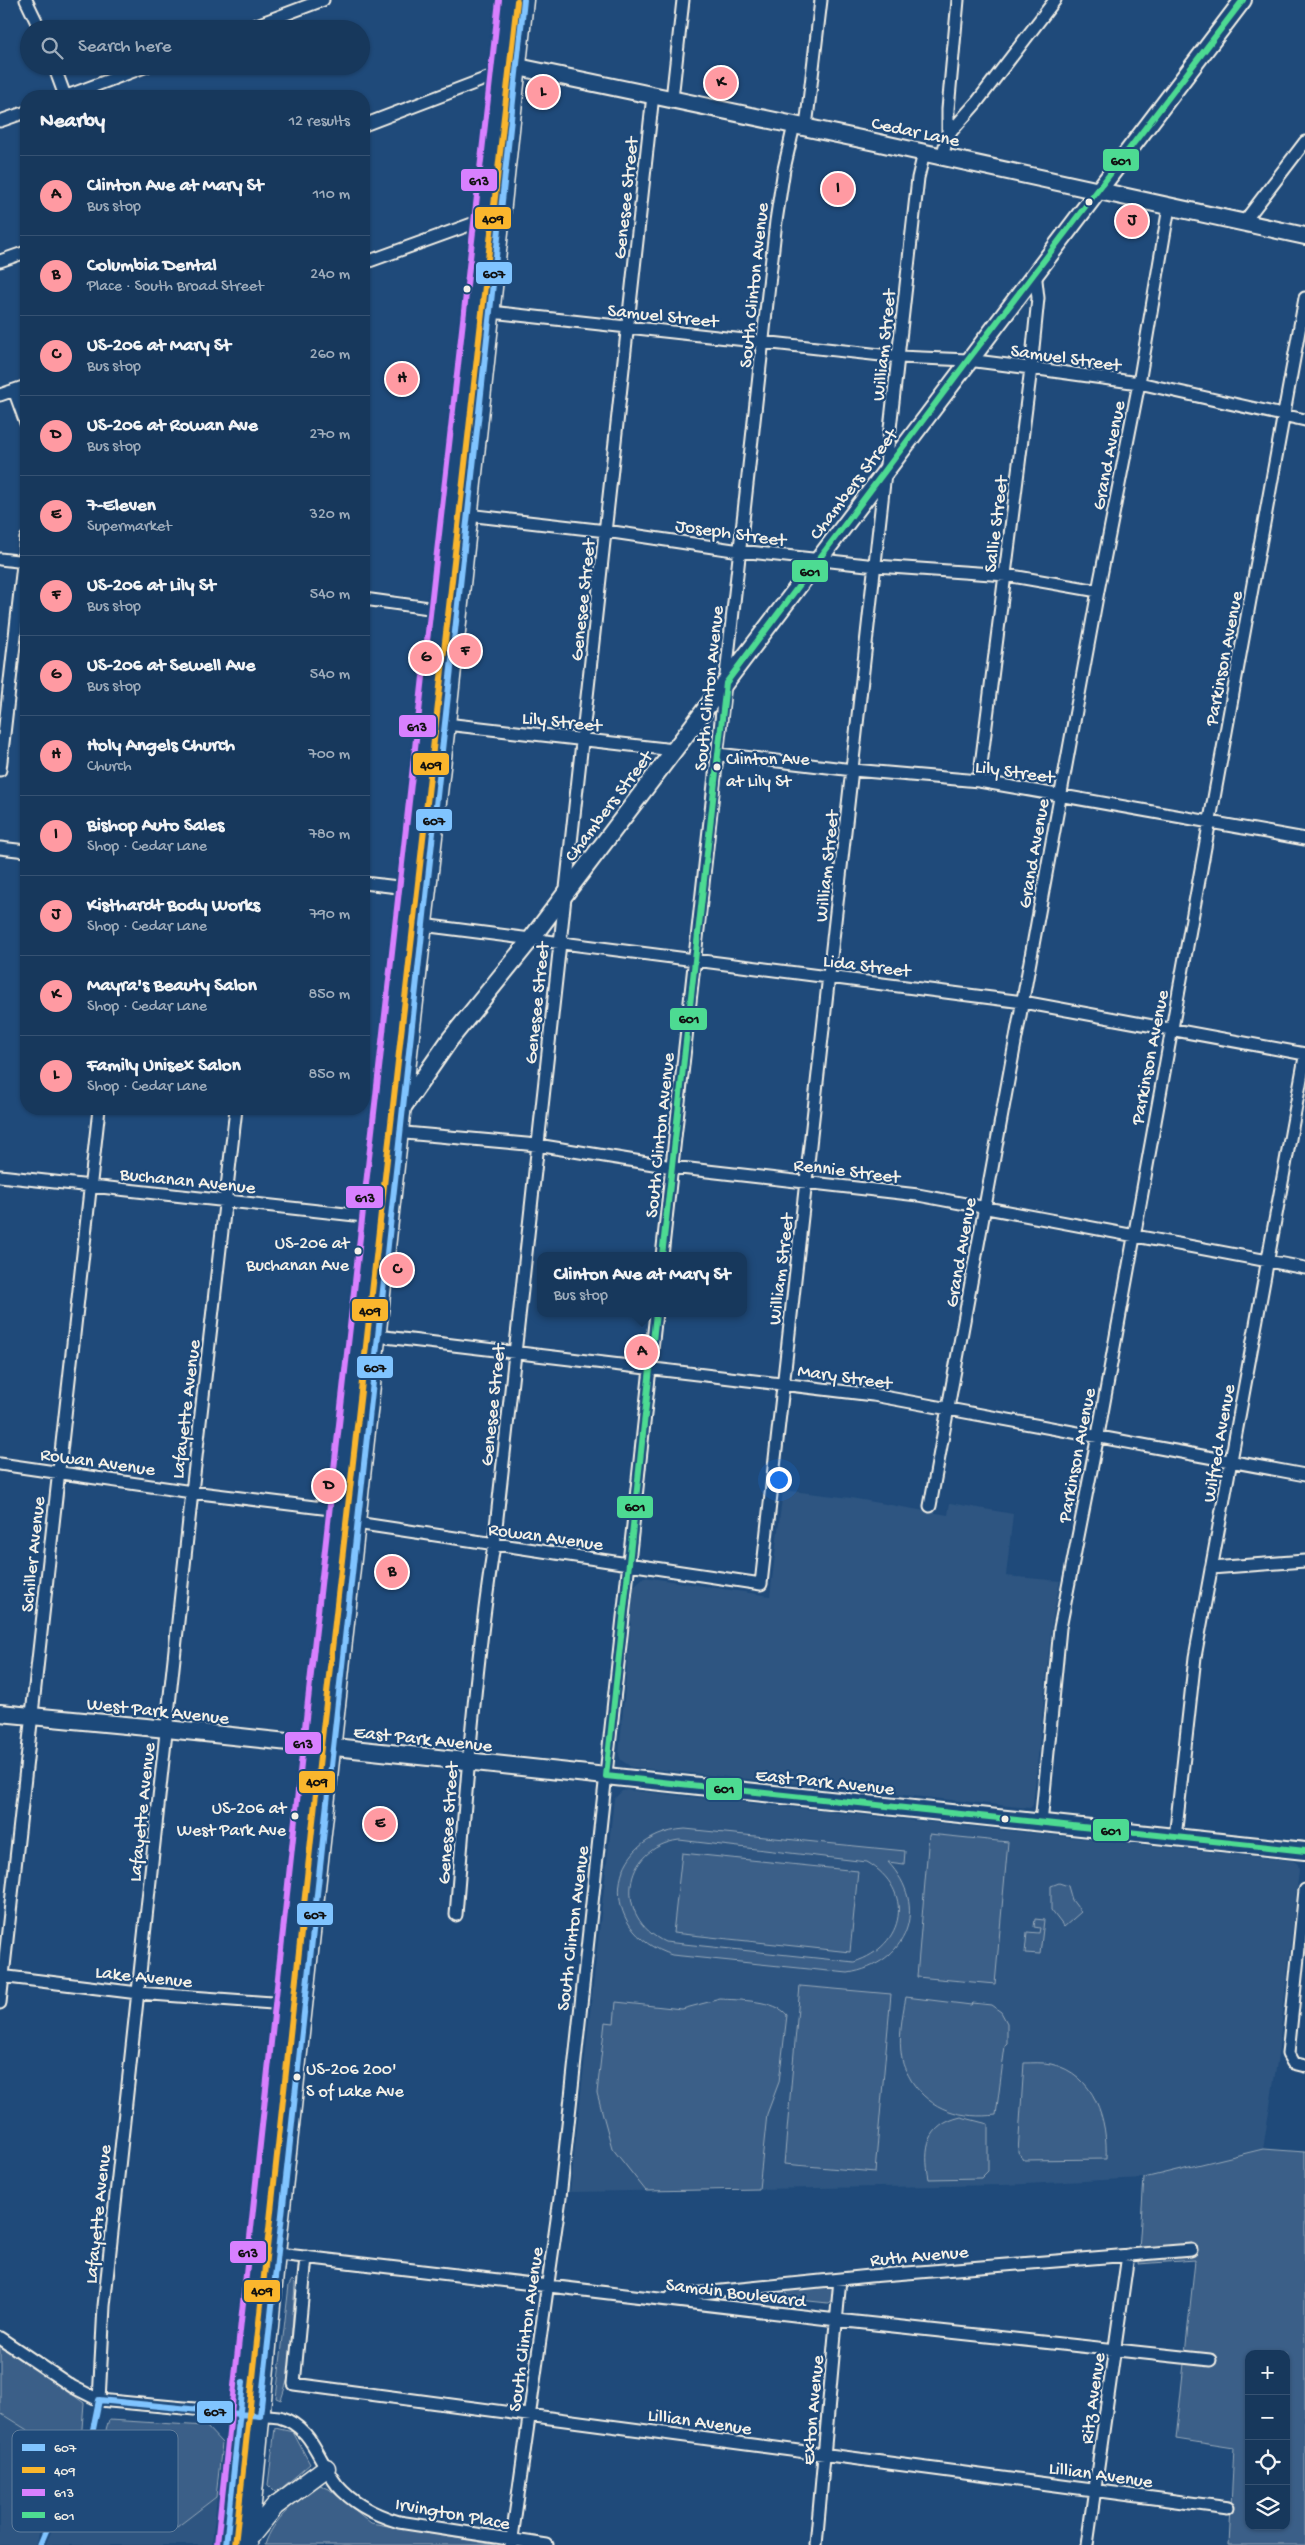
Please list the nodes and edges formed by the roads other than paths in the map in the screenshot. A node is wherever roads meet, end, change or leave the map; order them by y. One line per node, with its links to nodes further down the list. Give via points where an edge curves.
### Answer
1 (26, 0): 9 (street)
2 (323, 0): 10 (street)
3 (683, 0): 18 (street)
4 (821, 0): 22 (street, South Clinton Avenue)
5 (958, 0): 23 (street)
6 (1055, 0): 23 (street, via 977,102)
7 (1239, 1): 27 (street, Chambers Street)
8 (518, 2): 11 (main road); 12 (main road)
9 (36, 20)
10 (270, 20)
11 (518, 67): 17 (street, Cedar Lane); 37 (main road)
12 (498, 74): 21 (street); 29 (main road)
13 (58, 75): 15 (street)
14 (123, 75): 16 (street)
15 (64, 90)
16 (82, 90)
17 (653, 95): 18 (street, Cedar Lane); 38 (street, Genesee Street)
18 (672, 99): 22 (street, Cedar Lane)
19 (20, 114): 20 (street)
20 (0, 121)
21 (370, 123)
22 (800, 126): 25 (street, Cedar Lane); 39 (street, South Clinton Avenue, via 780,195)
23 (948, 134): 26 (street)
24 (1305, 142): 30 (street)
25 (924, 153): 26 (street, Cedar Lane); 40 (street, William Street, via 918,178)
26 (942, 157): 27 (street, Cedar Lane)
27 (1099, 190): 28 (street, Cedar Lane); 35 (street, Chambers Street)
28 (1169, 207): 30 (street, Cedar Lane); 43 (street, Grand Avenue)
29 (483, 220): 34 (street); 51 (main road)
30 (1244, 222): 31 (street, Cedar Lane)
31 (1305, 236)
32 (20, 254): 33 (street)
33 (0, 261)
34 (370, 261)
35 (1036, 271): 41 (street, Chambers Street); 42 (street, Sallie Street, via 1038,298)
36 (1305, 298): 48 (street, Parkinson Avenue)
37 (491, 312): 38 (street, Samuel Street); 52 (main road)
38 (628, 327): 39 (street, Samuel Street); 53 (street, Genesee Street)
39 (763, 342): 40 (street, Samuel Street); 54 (street, South Clinton Avenue)
40 (899, 357): 41 (street, Samuel Street); 50 (street, William Street)
41 (968, 360): 42 (street, Samuel Street); 50 (street, Chambers Street)
42 (1031, 368): 43 (street, Samuel Street); 59 (street, Sallie Street)
43 (1139, 383): 48 (street, Samuel Street); 60 (street, Grand Avenue)
44 (20, 388): 45 (street)
45 (14, 390): 46 (street); 47 (street)
46 (0, 396)
47 (20, 406)
48 (1285, 416): 49 (street, Samuel Street); 74 (street, Parkinson Avenue)
49 (1305, 420)
50 (887, 470): 56 (street, Chambers Street); 58 (street, William Street)
51 (450, 514): 52 (street, Joseph Street); 63 (main road)
52 (469, 516): 53 (street, Joseph Street); 64 (main road)
53 (606, 531): 54 (street, Joseph Street); 67 (street, Genesee Street)
54 (740, 550): 56 (street, Joseph Street); 65 (street, South Clinton Avenue)
55 (0, 558): 57 (street)
56 (819, 560): 58 (street, Joseph Street); 65 (street, Chambers Street)
57 (20, 561)
58 (876, 566): 59 (street, Joseph Street); 71 (street, William Street)
59 (1006, 575): 60 (street, Joseph Street); 72 (street, Sallie Street)
60 (1098, 590): 73 (street, Grand Avenue)
61 (370, 600): 63 (street)
62 (20, 604): 70 (street)
63 (439, 610): 64 (street); 79 (main road)
64 (458, 612): 66 (main road)
65 (726, 682): 68 (street, Chambers Street); 69 (street, South Clinton Avenue)
66 (446, 724): 67 (street, Lily Street); 80 (main road)
67 (582, 740): 68 (street, Lily Street); 81 (street, Genesee Street)
68 (674, 750): 81 (street, Chambers Street)
69 (718, 754): 71 (street, Lily Street); 85 (street, South Clinton Avenue)
70 (0, 770)
71 (853, 770): 72 (street, Lily Street); 86 (street, William Street)
72 (979, 781): 73 (street, Lily Street)
73 (1061, 794): 74 (street, Lily Street); 87 (street, Grand Avenue)
74 (1210, 822): 75 (street, Lily Street); 88 (street, Parkinson Avenue)
75 (1305, 839)
76 (0, 848): 77 (street)
77 (20, 850)
78 (370, 884): 79 (street)
79 (409, 889): 80 (street); 93 (main road)
80 (427, 890): 82 (main road)
81 (565, 894): 83 (street, Chambers Street); 84 (street, Genesee Street)
82 (422, 925): 83 (street, Lida Street); 90 (main road)
83 (531, 939): 84 (street, Lida Street); 90 (street, Chambers Street, via 451,1038)
84 (559, 942): 85 (street, Lida Street); 95 (street, Genesee Street)
85 (695, 960): 86 (street, Lida Street); 97 (street, South Clinton Avenue)
86 (830, 977): 87 (street, Lida Street); 99 (street, William Street)
87 (1022, 1002): 88 (street, Lida Street); 102 (street, Grand Avenue)
88 (1171, 1029): 89 (street, Lida Street); 104 (street, Parkinson Avenue)
89 (1305, 1055): 106 (street, Wilfred Avenue)
90 (402, 1107): 93 (street, Chambers Street); 94 (main road)
91 (98, 1115): 100 (street, Schiller Avenue)
92 (235, 1115): 101 (street, Lafayette Avenue)
93 (382, 1131): 94 (street, Rennie Street); 96 (main road)
94 (399, 1132): 95 (street, Rennie Street); 96 (main road)
95 (538, 1145): 97 (street, Rennie Street); 110 (street, Genesee Street)
96 (387, 1165): 103 (main road); 109 (main road)
97 (672, 1166): 99 (street, Rennie Street); 105 (street, South Clinton Avenue)
98 (0, 1176): 100 (street, Buchanan Avenue)
99 (806, 1182): 102 (street, Rennie Street, via 918,1195); 112 (street, William Street)
100 (90, 1186): 101 (street, Buchanan Avenue); 117 (street, Schiller Avenue)
101 (226, 1200): 103 (street, Buchanan Avenue); 119 (street, Lafayette Avenue)
102 (985, 1208): 104 (street, Rennie Street); 113 (street, Grand Avenue)
103 (373, 1217): 121 (main road)
104 (1133, 1236): 106 (street, Rennie Street); 114 (street, Parkinson Avenue)
105 (662, 1252)
106 (1268, 1261): 107 (street, Rennie Street); 115 (street, Wilfred Avenue)
107 (1305, 1268)
108 (656, 1317): 111 (street, South Clinton Avenue)
109 (377, 1336): 110 (street, Mary Street); 122 (main road)
110 (514, 1352): 111 (street, Mary Street); 123 (street, Genesee Street)
111 (650, 1368): 112 (street, Mary Street); 125 (street, South Clinton Avenue)
112 (782, 1384): 113 (street, Mary Street, via 873,1395); 127 (street, William Street)
113 (948, 1409): 114 (street, Mary Street); 120 (street, Grand Avenue)
114 (1098, 1435): 115 (street, Mary Street); 135 (street, Parkinson Avenue, via 1060,1628)
115 (1231, 1460): 118 (street, Mary Street); 126 (street, Wilfred Avenue)
116 (0, 1464): 117 (street, Rowan Avenue)
117 (58, 1471): 119 (street, Rowan Avenue); 129 (street, Schiller Avenue)
118 (1305, 1475)
119 (192, 1492): 121 (street, Rowan Avenue); 130 (street, Lafayette Avenue)
120 (930, 1506)
121 (339, 1510): 131 (main road)
122 (356, 1524): 123 (street, Rowan Avenue); 132 (main road)
123 (494, 1545): 125 (street, Rowan Avenue); 133 (street, Genesee Street)
124 (1305, 1561): 126 (street)
125 (629, 1565): 127 (street, Rowan Avenue); 134 (street, South Clinton Avenue)
126 (1211, 1568): 136 (street, Wilfred Avenue, via 1195,1657)
127 (761, 1584)
128 (0, 1713): 129 (street, West Park Avenue)
129 (31, 1716): 130 (street, West Park Avenue); 140 (street, Schiller Avenue)
130 (167, 1729): 131 (street, West Park Avenue); 141 (street, Lafayette Avenue)
131 (312, 1746): 132 (street, East Park Avenue); 143 (main road)
132 (332, 1748): 133 (street, East Park Avenue); 147 (main road)
133 (468, 1762): 134 (street, East Park Avenue); 139 (street, Genesee Street)
134 (606, 1776): 135 (street, East Park Avenue); 151 (street, South Clinton Avenue)
135 (1041, 1824): 136 (street, East Park Avenue)
136 (1175, 1838): 137 (street, East Park Avenue)
137 (1305, 1851)
138 (1305, 1890): 144 (street, via 1288,2054 1293,2063)
139 (456, 1915)
140 (2, 1976): 141 (street, Lake Avenue); 142 (street, Schiller Avenue)
141 (138, 1993): 143 (street, Lake Avenue); 157 (street, Lafayette Avenue, via 104,2306)
142 (0, 2003)
143 (286, 2004): 146 (main road)
144 (1305, 2066)
145 (1192, 2250): 148 (street, Ruth Avenue)
146 (258, 2252): 147 (street, Samdin Boulevard); 158 (main road)
147 (276, 2254): 149 (street, Samdin Boulevard); 160 (main road)
148 (1128, 2255): 150 (street, Ruth Avenue); 155 (street, Ritz Avenue)
149 (306, 2257): 151 (street, Samdin Boulevard); 159 (street, Lillian Avenue, via 294,2384)
150 (840, 2279): 152 (street, Ruth Avenue); 153 (street, Exton Avenue)
151 (548, 2286): 152 (street, Samdin Boulevard); 159 (street, South Clinton Avenue)
152 (650, 2298): 153 (street, Samdin Boulevard)
153 (837, 2320): 155 (street, Samdin Boulevard); 161 (street, Exton Avenue)
154 (0, 2338): 157 (street, via 73,2387)
155 (1115, 2350): 156 (street, Samdin Boulevard); 163 (street, Ritz Avenue)
156 (1210, 2360)
157 (99, 2400): 158 (street, Irvington Place)
158 (240, 2414): 160 (street, Irvington Place); 167 (main road)
159 (529, 2415): 161 (street, Lillian Avenue); 166 (street, South Clinton Avenue)
160 (260, 2416): 162 (street, Irvington Place, via 279,2417 299,2426); 165 (main road)
161 (825, 2454): 163 (street, Lillian Avenue); 169 (street, Exton Avenue)
162 (326, 2468): 165 (main road, via 275,2506); 166 (street, Irvington Place, via 350,2498 381,2517)
163 (1095, 2490): 164 (street, Lillian Avenue); 170 (street, Ritz Avenue)
164 (1228, 2508)
165 (248, 2542)
166 (512, 2542): 168 (street, Irvington Place)
167 (226, 2545)
168 (547, 2545)
169 (816, 2545)
170 (1087, 2545)

